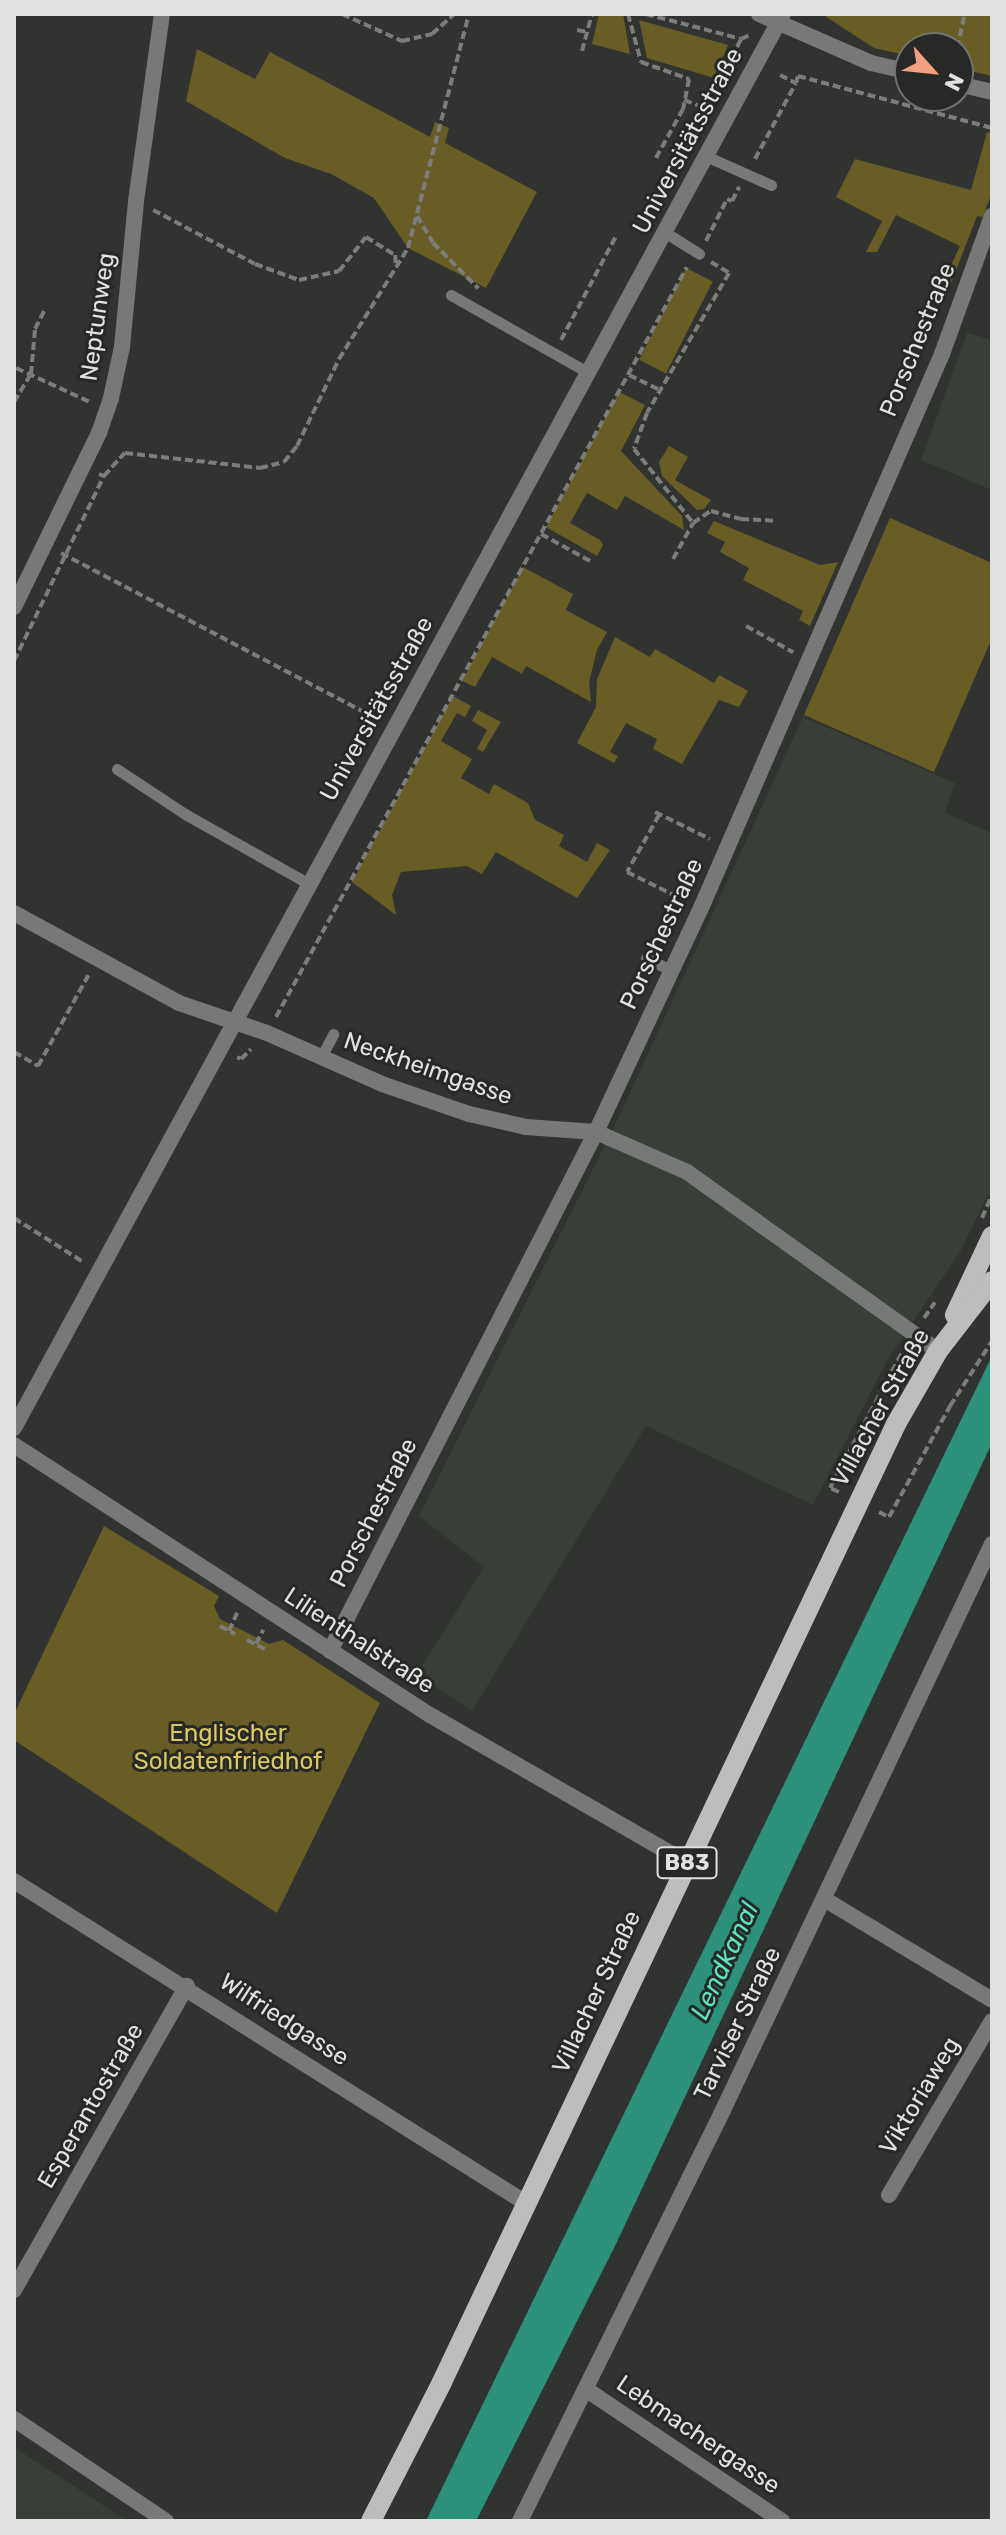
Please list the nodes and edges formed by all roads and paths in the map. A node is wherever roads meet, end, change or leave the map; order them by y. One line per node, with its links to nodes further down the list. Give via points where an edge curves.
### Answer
1 (162, 14): 20 (street, Neptunweg)
2 (342, 14): 3 (path, via 402,41 432,34)
3 (454, 14)
4 (469, 14): 21 (path)
5 (592, 14): 11 (path)
6 (628, 14): 15 (path, via 641,62 689,79)
7 (646, 14): 15 (path, via 741,39 706,110)
8 (759, 14): 9 (street)
9 (781, 17): 13 (street, via 871,63); 17 (street, Universitätsstraße)
10 (577, 30): 11 (path)
11 (587, 32): 12 (path)
12 (582, 51)
13 (894, 68)
14 (780, 75): 16 (path)
15 (684, 100): 18 (path)
16 (992, 128)
17 (708, 157): 19 (lane); 23 (street, Universitätsstraße)
18 (656, 158)
19 (771, 185)
20 (136, 201): 26 (path, via 255,264 299,280 339,271 366,237 395,255); 39 (street, Neptunweg, via 122,347)
21 (417, 216): 26 (path, via 408,248); 27 (path, via 433,243)
22 (992, 216): 51 (street, Porschestraße, via 942,354)
23 (666, 233): 25 (lane); 34 (street, Universitätsstraße)
24 (616, 236): 31 (path)
25 (699, 254): 36 (path, via 686,268); 37 (path, via 729,273)
26 (396, 264): 41 (path, via 339,359 309,427 284,462 260,468 125,453)
27 (489, 294)
28 (451, 295): 32 (lane)
29 (45, 309): 35 (path, via 35,329)
30 (551, 330): 31 (path)
31 (563, 337): 32 (path)
32 (555, 353): 34 (lane)
33 (16, 368): 35 (path)
34 (589, 373): 53 (street, Universitätsstraße)
35 (31, 374): 38 (path); 39 (path)
36 (629, 375): 37 (path); 44 (path)
37 (660, 390): 43 (path, via 634,449)
38 (14, 402)
39 (107, 410): 40 (street, Neptunweg)
40 (83, 466): 41 (path); 45 (street, Neptunweg)
41 (104, 476): 46 (path)
42 (774, 521): 43 (path, via 711,511)
43 (693, 523): 47 (path)
44 (541, 534): 48 (path); 63 (path)
45 (45, 545): 46 (path); 49 (street, Neptunweg)
46 (65, 556): 52 (path); 53 (path)
47 (673, 559)
48 (592, 562)
49 (14, 607)
50 (746, 626): 51 (path)
51 (810, 660): 55 (street, Porschestraße)
52 (14, 661)
53 (395, 728): 56 (street, Universitätsstraße)
54 (117, 769): 56 (lane)
55 (727, 847): 57 (street, Porschestraße); 57 (path, via 657,814 627,872)
56 (309, 884): 62 (street, Universitätsstraße)
57 (701, 908): 61 (street, Porschestraße)
58 (14, 913): 59 (street, Neckheimgasse)
59 (98, 958): 62 (street, Neckheimgasse, via 179,1003); 66 (path, via 38,1066)
60 (646, 958): 61 (lane)
61 (671, 970): 68 (street, Porschestraße)
62 (233, 1023): 63 (street, Neckheimgasse); 65 (street, Universitätsstraße)
63 (267, 1033): 65 (path, via 241,1059); 67 (street, Neckheimgasse)
64 (333, 1034): 67 (lane)
65 (219, 1048): 71 (street, Universitätsstraße)
66 (14, 1052)
67 (321, 1057): 68 (street, Neckheimgasse, via 469,1114 526,1127)
68 (596, 1132): 74 (street, Neckheimgasse, via 687,1172); 83 (street, Porschestraße)
69 (14, 1218): 71 (path)
70 (992, 1236): 74 (main road)
71 (97, 1271): 76 (street, Universitätsstraße)
72 (992, 1281): 74 (main road, Villacher Straße / B83)
73 (992, 1341): 75 (path)
74 (938, 1351): 84 (main road, Villacher Straße / B83, via 883,1450)
75 (950, 1406)
76 (14, 1428)
77 (14, 1445): 83 (street, Lilienthalstraße)
78 (992, 1544): 86 (street, Tarviser Straße)
79 (220, 1626): 80 (path)
80 (235, 1634)
81 (247, 1640): 82 (path)
82 (265, 1649)
83 (330, 1651): 84 (street, Lilienthalstraße)
84 (687, 1863): 91 (main road, Villacher Straße / B83)
85 (14, 1881): 87 (street, Wilfriedgasse)
86 (824, 1899): 88 (street); 93 (street, Tarviser Straße)
87 (187, 1986): 91 (street, Wilfriedgasse); 92 (street, Esperantostraße)
88 (992, 2000)
89 (992, 2021): 90 (street, Viktoriaweg)
90 (889, 2195)
91 (526, 2203): 96 (main road, Villacher Straße / B83)
92 (14, 2290)
93 (587, 2390): 97 (street, Tarviser Straße); 98 (street, Lebmachergasse)
94 (14, 2419): 95 (street)
95 (166, 2521)
96 (371, 2521)
97 (520, 2521)
98 (782, 2521)

